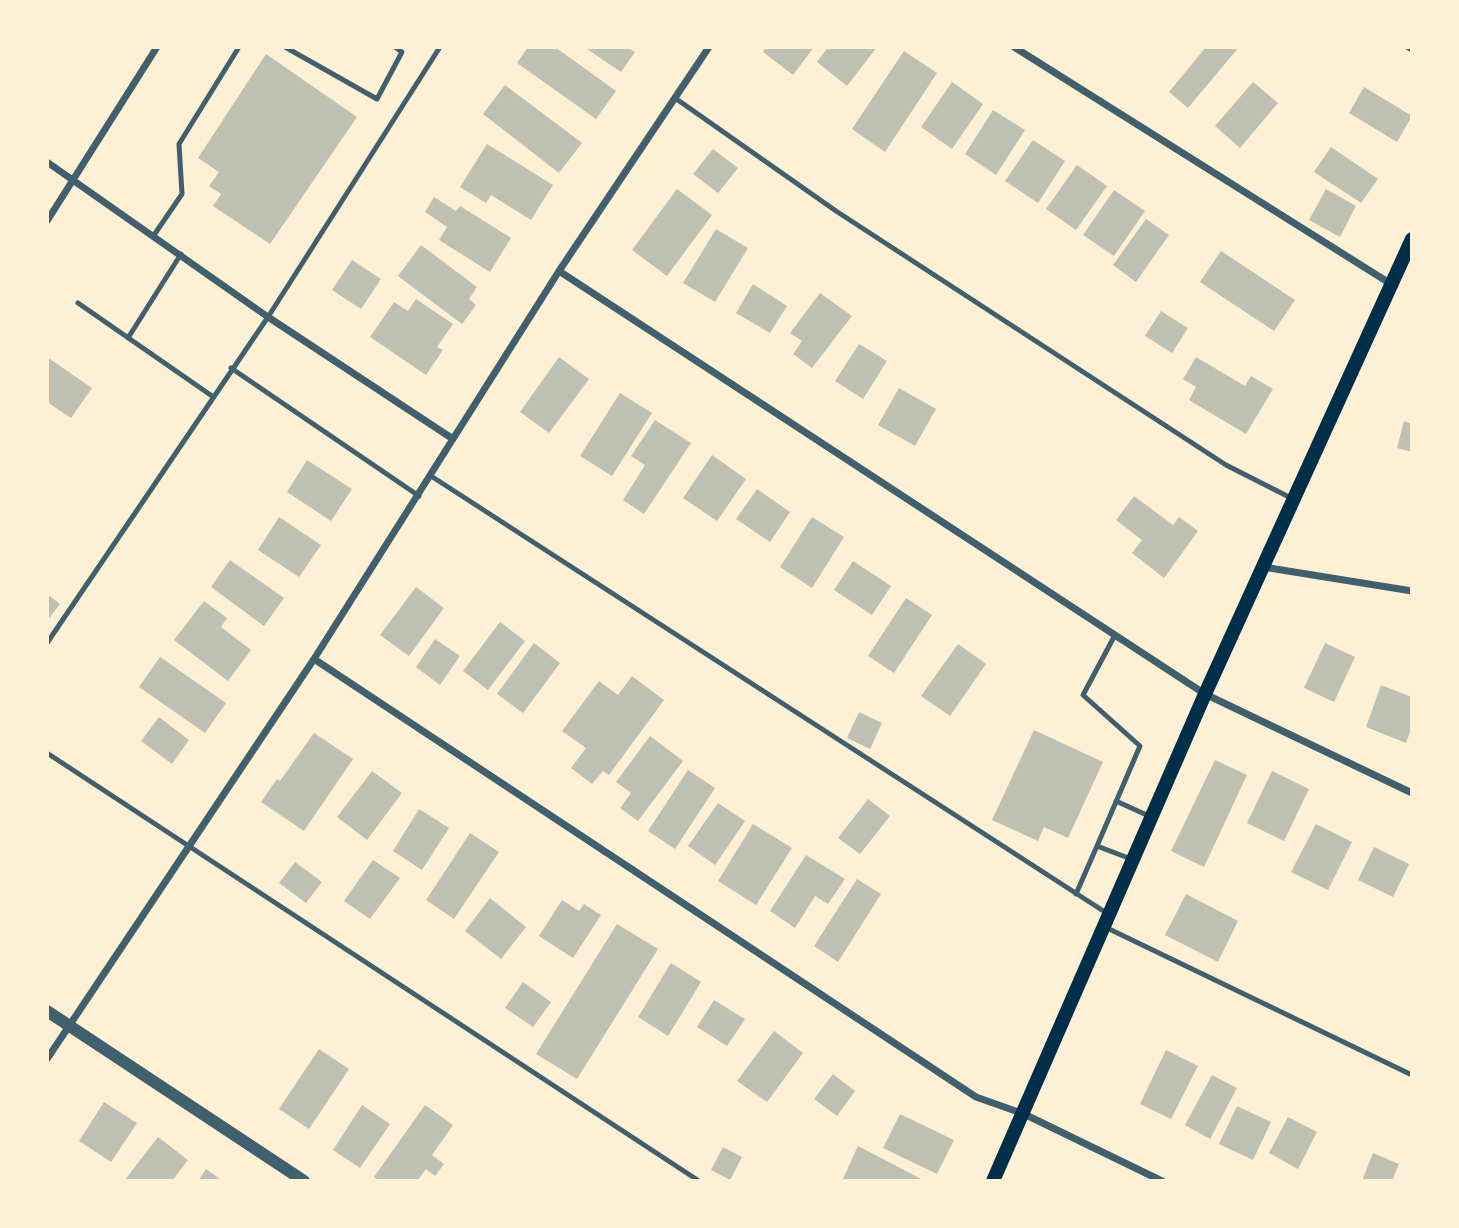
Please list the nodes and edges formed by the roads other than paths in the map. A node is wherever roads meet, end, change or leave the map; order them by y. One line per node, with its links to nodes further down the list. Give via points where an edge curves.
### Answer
1 (157, 47): 12 (street)
2 (239, 47): 14 (lane, via 179,144 183,194)
3 (285, 47): 4 (lane, via 377,99 402,52)
4 (395, 47)
5 (440, 47): 20 (lane)
6 (709, 47): 10 (street)
7 (1014, 47): 18 (street)
8 (1407, 47): 9 (lane)
9 (1412, 50)
10 (675, 98): 17 (street); 27 (lane, via 836,211 1226,465)
11 (47, 162): 12 (street)
12 (74, 180): 13 (street); 14 (street)
13 (47, 221)
14 (153, 235): 16 (street)
15 (1412, 239): 18 (main road)
16 (181, 254): 20 (street); 21 (lane)
17 (559, 271): 24 (street); 30 (street)
18 (1391, 284): 27 (main road)
19 (78, 303): 21 (lane)
20 (268, 317): 22 (lane); 24 (street)
21 (128, 338): 23 (lane)
22 (231, 368): 23 (lane); 26 (lane)
23 (212, 396): 31 (lane)
24 (453, 439): 25 (street)
25 (431, 476): 26 (street); 41 (lane)
26 (419, 496): 32 (street)
27 (1294, 499): 28 (main road)
28 (1263, 567): 29 (street); 33 (main road)
29 (1412, 591)
30 (1115, 635): 33 (street); 36 (lane, via 1083,695 1140,746)
31 (47, 643)
32 (314, 659): 39 (street); 47 (street, via 976,1097)
33 (1205, 694): 35 (street); 37 (main road)
34 (47, 754): 39 (lane)
35 (1412, 793)
36 (1116, 801): 37 (lane); 38 (lane)
37 (1153, 818): 40 (main road)
38 (1097, 846): 40 (lane); 41 (lane)
39 (188, 848): 44 (street); 49 (lane)
40 (1135, 861): 42 (main road)
41 (1076, 894): 42 (lane)
42 (1108, 921): 46 (lane); 47 (main road)
43 (47, 1011): 44 (street)
44 (70, 1026): 45 (street); 48 (street)
45 (47, 1059)
46 (1412, 1074)
47 (1024, 1114): 50 (main road); 51 (street)
48 (304, 1181)
49 (699, 1181)
50 (993, 1181)
51 (1162, 1181)

